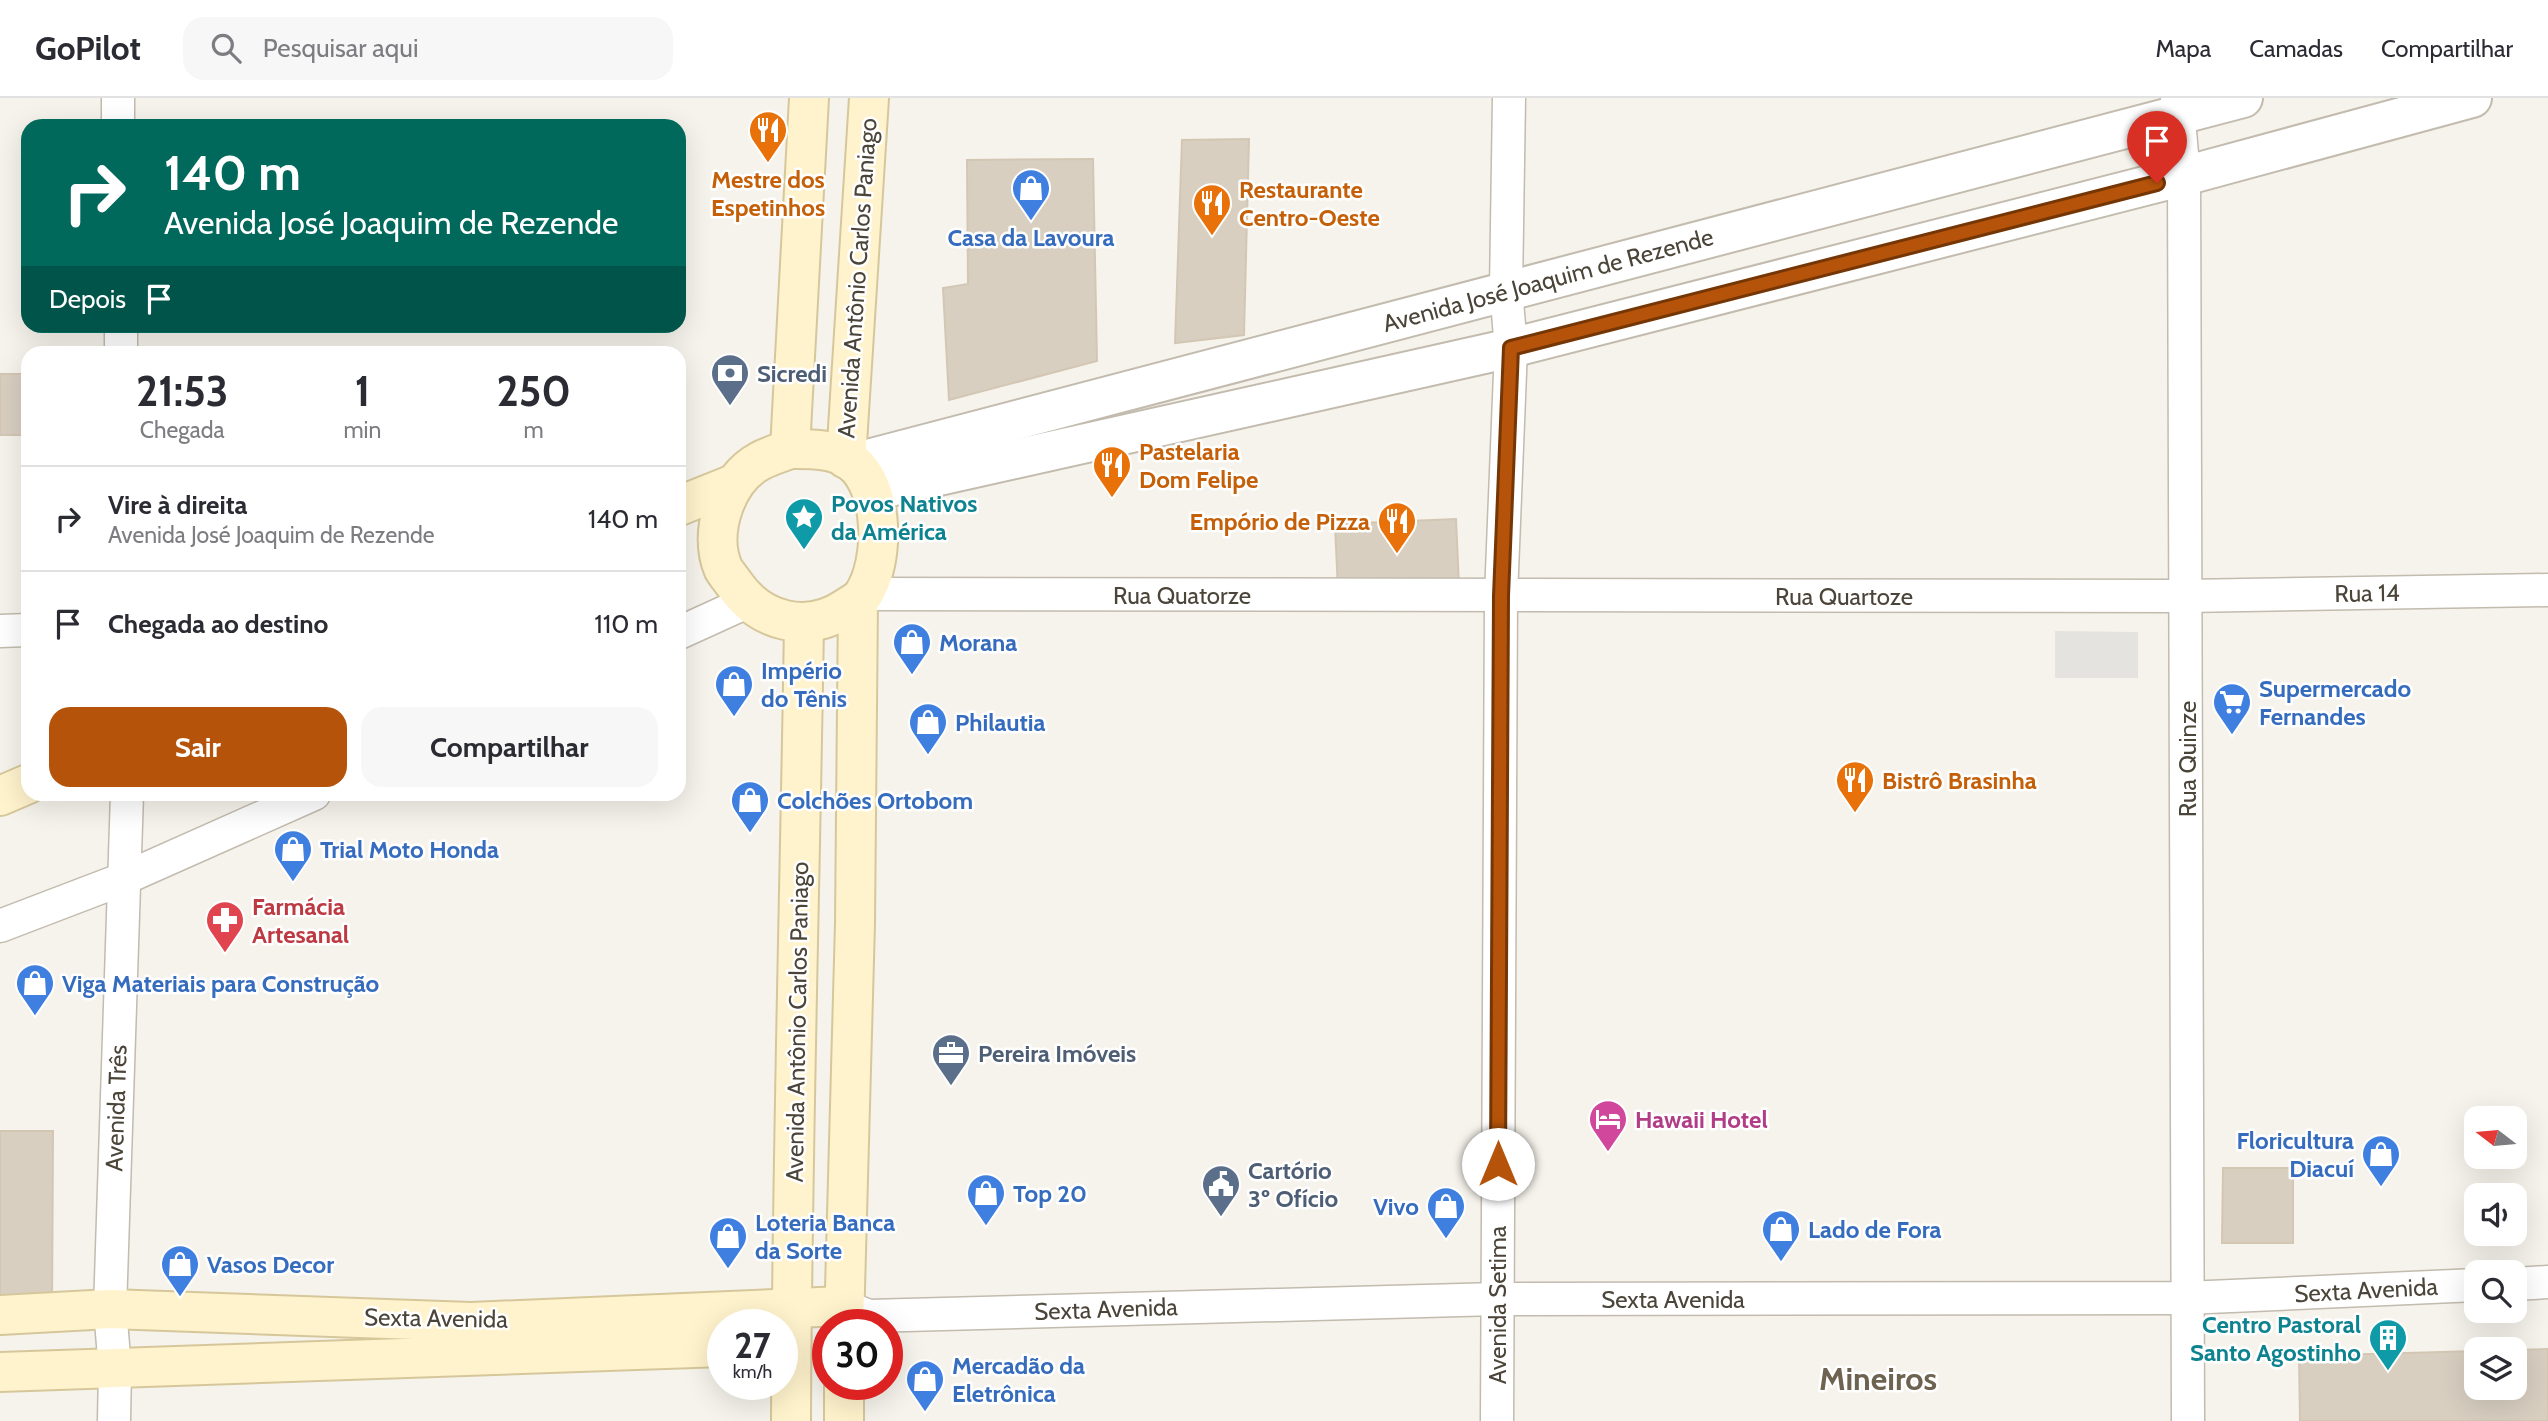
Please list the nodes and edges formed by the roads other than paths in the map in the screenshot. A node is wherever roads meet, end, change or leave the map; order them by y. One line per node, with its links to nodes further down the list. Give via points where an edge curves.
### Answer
1 (118, 98): 8 (street)
2 (809, 98): 12 (main road)
3 (869, 98): 13 (main road, Avenida Antônio Carlos Paniago)
4 (1509, 98): 10 (street, Avenida Setima)
5 (2243, 98): 7 (street, Avenida José Joaquim de Rezende)
6 (2472, 98): 9 (street, Avenida José Joaquim de Rezende)
7 (2177, 107): 9 (street, Rua Quinze); 10 (street, Avenida José Joaquim de Rezende)
8 (118, 119)
9 (2184, 176): 11 (street, Avenida José Joaquim de Rezende); 18 (street, Rua Quinze)
10 (1506, 290): 11 (street, Avenida Setima); 13 (street, Avenida José Joaquim de Rezende)
11 (1511, 348): 13 (street, Avenida José Joaquim de Rezende); 17 (street, Avenida Setima)
12 (789, 449): 13 (main road, via 818,449); 14 (main road, via 758,461)
13 (857, 471): 19 (main road, via 878,516 878,542)
14 (734, 484): 15 (main road); 20 (main road, via 717,524 723,567)
15 (686, 503)
16 (2548, 590): 18 (street, Rua 14)
17 (1501, 596): 18 (street, Rua Quartoze); 19 (street, Rua Quatorze); 39 (street, Avenida Setima)
18 (2187, 596): 38 (street, Rua Quinze)
19 (861, 597): 21 (main road, via 830,619); 31 (main road, Avenida Antônio Carlos Paniago)
20 (747, 603): 21 (main road, via 766,614); 23 (street)
21 (804, 623): 30 (main road, Avenida Antônio Carlos Paniago)
22 (21, 630): 24 (street)
23 (686, 630)
24 (0, 631)
25 (21, 787): 26 (main road)
26 (0, 796)
27 (127, 801): 29 (street, Avenida Três)
28 (298, 801): 29 (street)
29 (123, 879): 32 (street); 41 (street, Avenida Três)
30 (800, 922): 31 (main road); 33 (main road, Avenida Antônio Carlos Paniago)
31 (855, 923): 34 (main road, Avenida Antônio Carlos Paniago)
32 (0, 926)
33 (796, 1137): 34 (main road); 40 (main road, Avenida Antônio Carlos Paniago)
34 (849, 1139): 42 (main road, Avenida Antônio Carlos Paniago)
35 (2548, 1282): 36 (street)
36 (2527, 1283)
37 (2464, 1286): 38 (street, Sexta Avenida)
38 (2186, 1298): 39 (street, Sexta Avenida); 57 (street, Rua Quinze)
39 (1497, 1299): 46 (street, Sexta Avenida); 56 (street, Avenida Setima)
40 (789, 1308): 44 (main road, Avenida Antônio Carlos Paniago); 45 (main road, Sexta Avenida); 47 (main road, Sexta Avenida)
41 (110, 1309): 43 (main road, Sexta Avenida); 47 (main road, Sexta Avenida); 49 (street, Avenida Três)
42 (833, 1309)
43 (0, 1315)
44 (812, 1320)
45 (812, 1320)
46 (903, 1326)
47 (471, 1339): 48 (main road, Sexta Avenida); 49 (main road, Sexta Avenida)
48 (707, 1346)
49 (115, 1369): 50 (main road, Sexta Avenida); 53 (street, Avenida Três)
50 (0, 1372)
51 (812, 1372): 54 (main road, Avenida Antônio Carlos Paniago)
52 (844, 1400): 55 (main road)
53 (114, 1421)
54 (790, 1421)
55 (844, 1421)
56 (1497, 1421)
57 (2188, 1421)

